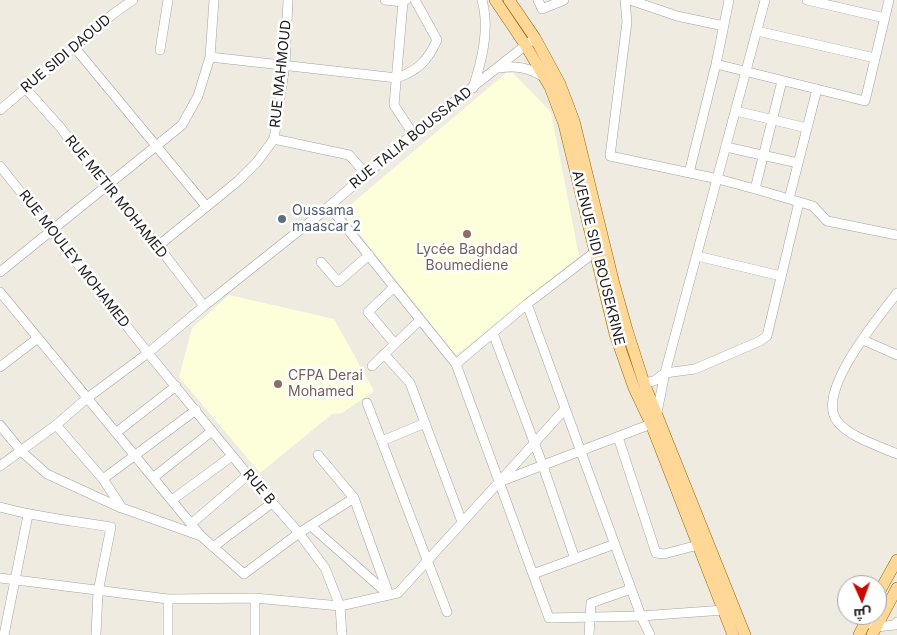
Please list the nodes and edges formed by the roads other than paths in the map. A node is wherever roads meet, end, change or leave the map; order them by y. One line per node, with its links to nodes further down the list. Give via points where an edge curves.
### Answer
1 (133, 0): 25 (street, RUE SIDI DAOUD)
2 (168, 0): 26 (street)
3 (214, 0): 27 (street)
4 (288, 0): 29 (street, RUE MAHMOUD)
5 (385, 0): 18 (street)
6 (415, 0): 34 (street, via 437,40 430,55 412,72)
7 (482, 0): 36 (street, via 485,33)
8 (495, 0): 24 (main road, AVENUE SIDI BOUSEKRINE)
9 (509, 0): 23 (main road)
10 (538, 0): 11 (street, via 542,10)
11 (564, 0)
12 (625, 0): 50 (street, via 627,22 610,156)
13 (630, 0): 21 (street, via 677,16)
14 (729, 0): 21 (street)
15 (765, 0): 22 (street)
16 (808, 0): 19 (street)
17 (889, 0): 20 (street)
18 (405, 1): 34 (street)
19 (845, 4): 20 (street)
20 (884, 18): 28 (street)
21 (724, 26): 30 (street)
22 (757, 31): 28 (street); 32 (street)
23 (535, 38): 24 (street, RUE TALIA BOUSSAAD); 85 (main road, via 560,84 574,121 614,284)
24 (526, 46): 31 (street, RUE TALIA BOUSSAAD); 33 (main road, AVENUE SIDI BOUSEKRINE)
25 (75, 48): 37 (street, RUE SIDI DAOUD); 45 (street)
26 (160, 50)
27 (210, 57): 29 (street); 45 (street, via 198,96 182,125)
28 (875, 58): 38 (street, via 865,101)
29 (285, 64): 34 (street); 44 (street, RUE MAHMOUD)
30 (716, 64): 32 (street); 50 (street)
31 (499, 68): 33 (street, via 523,67); 36 (street, RUE TALIA BOUSSAAD)
32 (746, 71): 35 (street); 40 (street)
33 (544, 77): 62 (main road, AVENUE SIDI BOUSEKRINE, via 564,124)
34 (397, 78): 43 (street, via 394,105)
35 (782, 80): 38 (street); 41 (street)
36 (473, 88): 43 (street, RUE TALIA BOUSSAAD)
37 (26, 89): 39 (street, RUE SIDI DAOUD); 53 (street, RUE METIR MOHAMED)
38 (817, 89): 42 (street)
39 (0, 110)
40 (736, 111): 41 (street); 46 (street)
41 (772, 119): 42 (street); 47 (street)
42 (807, 128): 48 (street)
43 (413, 134): 51 (street, RUE TALIA BOUSSAAD)
44 (274, 139): 51 (street, via 349,155); 57 (street, RUE MAHMOUD, via 238,181)
45 (155, 147): 53 (street); 57 (street)
46 (726, 147): 47 (street); 52 (street)
47 (763, 155): 48 (street); 54 (street)
48 (798, 163): 55 (street)
49 (0, 166): 59 (street, RUE MOULEY MOHAMED)
50 (688, 173): 52 (street)
51 (366, 174): 58 (street, RUE TALIA BOUSSAAD)
52 (718, 180): 54 (street); 64 (street)
53 (105, 186): 59 (street); 61 (street, RUE METIR MOHAMED)
54 (755, 190): 55 (street)
55 (789, 199): 56 (street)
56 (799, 202): 60 (street, via 813,206 827,221); 67 (street)
57 (206, 206): 61 (street, RUE MAHMOUD)
58 (329, 206): 63 (street); 72 (street, RUE TALIA BOUSSAAD)
59 (52, 232): 66 (street); 78 (street, RUE MOULEY MOHAMED)
60 (897, 235)
61 (158, 246): 72 (street, RUE METIR MOHAMED)
62 (595, 252): 71 (street); 93 (main road, AVENUE SIDI BOUSEKRINE, via 615,334)
63 (368, 255): 65 (street, via 338,282); 68 (street)
64 (697, 256): 67 (street); 84 (street)
65 (322, 262)
66 (0, 272)
67 (782, 276): 84 (street, via 767,336 760,342 695,370)
68 (394, 287): 73 (street); 77 (street, via 368,312)
69 (0, 292): 75 (street)
70 (897, 292): 76 (street)
71 (527, 304): 74 (street); 89 (street)
72 (204, 306): 78 (street, RUE TALIA BOUSSAAD)
73 (420, 320): 77 (street); 81 (street)
74 (493, 333): 81 (street); 100 (street)
75 (38, 338): 83 (street); 87 (street)
76 (863, 340): 80 (street); 104 (street, via 841,372 834,395 833,415 846,430)
77 (395, 344): 79 (street)
78 (148, 353): 86 (street, RUE B); 87 (street, RUE TALIA BOUSSAAD)
79 (384, 354): 82 (street); 92 (street, via 410,383)
80 (897, 355)
81 (456, 364): 112 (street)
82 (372, 366)
83 (0, 367)
84 (665, 373): 85 (street); 91 (street)
85 (644, 383): 91 (main road)
86 (176, 386): 90 (street, RUE B); 97 (street)
87 (86, 399): 94 (street, RUE TALIA BOUSSAAD); 97 (street)
88 (367, 403): 99 (street)
89 (565, 408): 100 (street); 102 (street)
90 (196, 410): 96 (street, RUE B); 105 (street)
91 (657, 412): 93 (street); 155 (main road)
92 (425, 423): 99 (street); 119 (street)
93 (651, 424): 98 (street); 125 (main road, AVENUE SIDI BOUSEKRINE)
94 (56, 425): 101 (street, RUE TALIA BOUSSAAD); 111 (street)
95 (0, 426): 101 (street)
96 (212, 431): 106 (street, RUE B); 110 (street)
97 (117, 432): 105 (street)
98 (618, 437): 102 (street); 125 (street, via 656,553)
99 (382, 441): 129 (street)
100 (534, 443): 108 (street); 112 (street)
101 (21, 451): 107 (street, RUE TALIA BOUSSAAD); 117 (street, via 47,474)
102 (582, 452): 108 (street); 124 (street)
103 (318, 454): 113 (street)
104 (897, 454)
105 (136, 456): 110 (street); 111 (street)
106 (232, 456): 109 (street, RUE B); 114 (street)
107 (0, 466)
108 (543, 466): 112 (street); 127 (street)
109 (248, 475): 115 (street, RUE B); 120 (street)
110 (154, 477): 114 (street)
111 (103, 479): 117 (street)
112 (499, 482): 119 (street); 130 (street)
113 (354, 498): 121 (street); 137 (street)
114 (172, 500): 120 (street)
115 (272, 503): 122 (street, RUE B); 126 (street)
116 (0, 508): 118 (street)
117 (122, 508): 123 (street)
118 (28, 515): 133 (street); 136 (street, via 111,527)
119 (462, 522): 129 (street)
120 (191, 524): 123 (street)
121 (311, 526): 122 (street); 137 (street)
122 (299, 533): 126 (street, via 244,574); 141 (street, RUE B, via 325,568)
123 (201, 536): 126 (street)
124 (615, 544): 127 (street); 135 (street)
125 (698, 545): 142 (main road, AVENUE SIDI BOUSEKRINE)
126 (213, 547)
127 (575, 559): 130 (street)
128 (897, 560): 132 (main road)
129 (427, 561): 137 (street, via 398,593); 143 (street)
130 (533, 574): 144 (street, via 549,618)
131 (0, 578): 133 (street)
132 (887, 578)
133 (14, 581): 136 (street); 147 (street)
134 (897, 588): 140 (main road)
135 (631, 589): 144 (street, via 591,603); 145 (street)
136 (98, 592): 139 (street); 148 (street)
137 (389, 595): 141 (street)
138 (255, 598): 139 (street); 141 (street); 150 (street)
139 (168, 599): 149 (street)
140 (887, 602)
141 (340, 606): 151 (street, RUE B)
142 (724, 610): 145 (street); 154 (main road, AVENUE SIDI BOUSEKRINE)
143 (447, 612)
144 (590, 616): 145 (street); 152 (street)
145 (641, 616): 153 (street)
146 (871, 625): 156 (main road)
147 (4, 635)
148 (96, 635)
149 (168, 635)
150 (255, 635)
151 (342, 635)
152 (589, 635)
153 (650, 635)
154 (733, 635)
155 (745, 635)
156 (859, 635)

